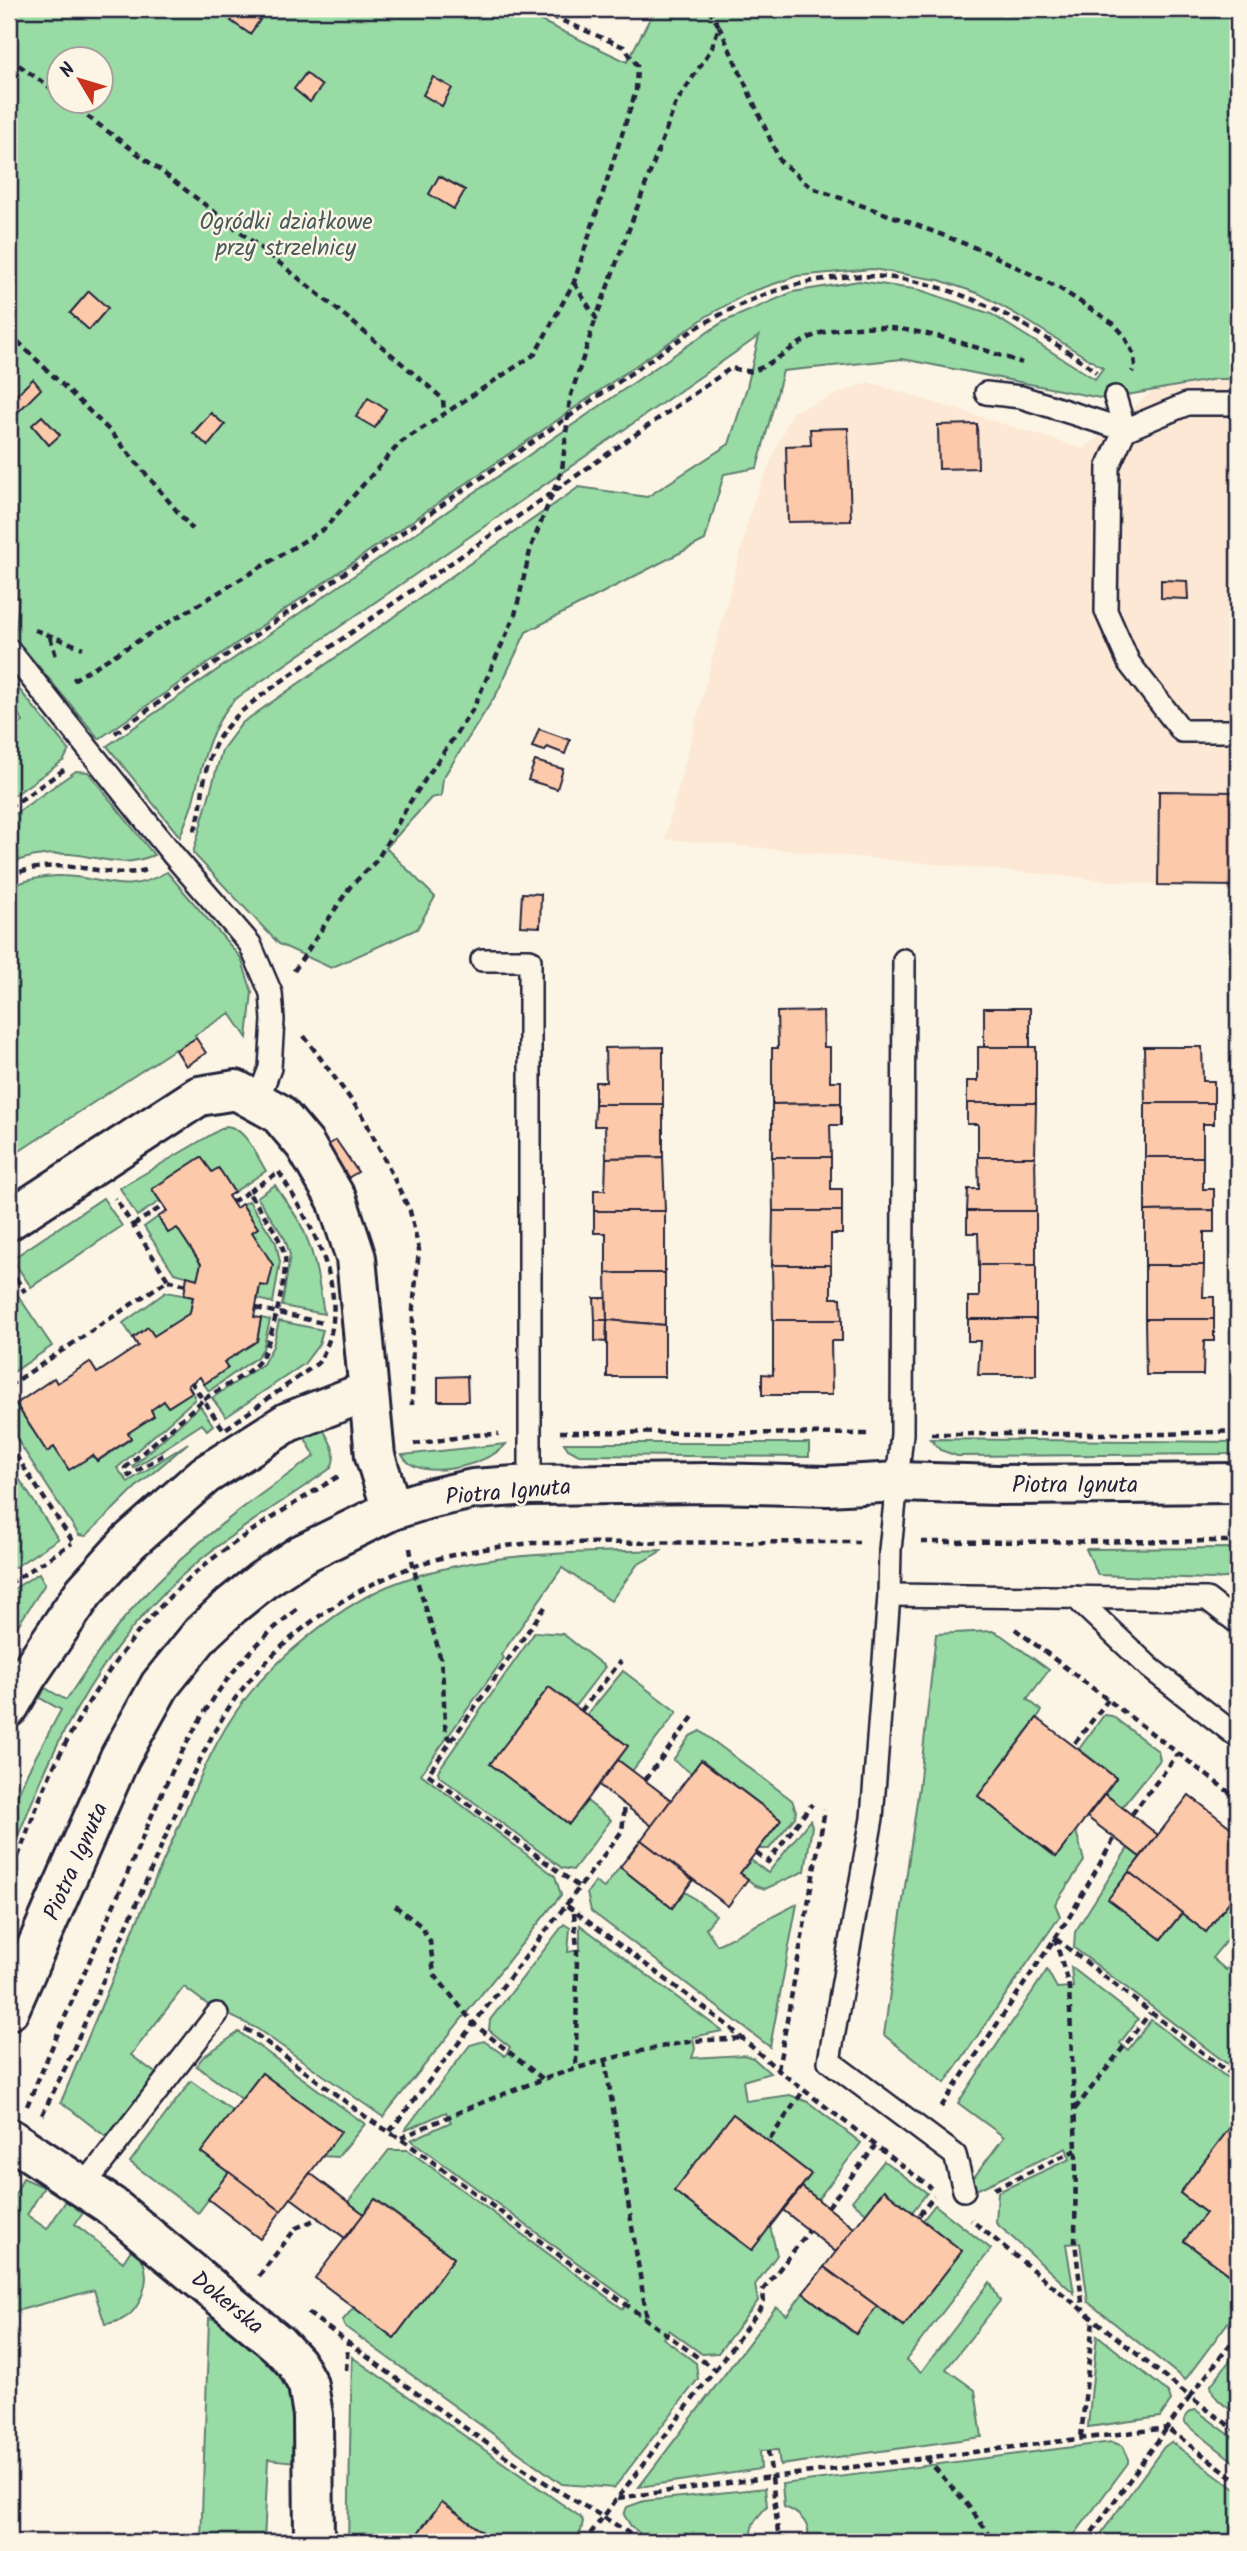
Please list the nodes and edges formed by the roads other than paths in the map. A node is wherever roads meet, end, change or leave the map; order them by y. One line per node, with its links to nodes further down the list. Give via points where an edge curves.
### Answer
1 (1121, 389): 4 (lane)
2 (986, 393): 4 (lane, via 1021,397)
3 (1238, 404): 4 (lane, via 1187,404)
4 (1125, 430): 6 (lane, via 1108,467 1106,611 1129,663 1182,731)
5 (9, 650): 9 (lane, via 250,944 271,993 273,1020 270,1068)
6 (1238, 731)
7 (482, 960): 14 (lane, via 530,960)
8 (904, 960): 12 (lane)
9 (257, 1102): 10 (street, via 236,1090 200,1096); 11 (street, via 278,1113 305,1145 337,1200 356,1258)
10 (9, 1220)
11 (368, 1391): 15 (street, via 376,1456); 19 (street, via 288,1422 205,1475 129,1542 84,1592)
12 (898, 1482): 13 (street, Piotra Ignuta); 14 (street, Piotra Ignuta); 16 (lane)
13 (1238, 1483)
14 (530, 1485): 15 (street, Piotra Ignuta, via 473,1489)
15 (392, 1510): 21 (street, Piotra Ignuta, via 302,1553 263,1580 202,1633 160,1685 120,1757)
16 (889, 1595): 17 (lane); 25 (lane, via 872,1818 829,2061 955,2155)
17 (1075, 1597): 18 (lane, via 1207,1599); 20 (lane, via 1150,1668)
18 (1238, 1623)
19 (9, 1707)
20 (1238, 1737)
21 (9, 2010)
22 (217, 2014): 24 (lane)
23 (20, 2133): 24 (street, Dokerska)
24 (83, 2187): 26 (street, Dokerska, via 296,2363 308,2385 313,2415)
25 (964, 2190)
26 (314, 2542)

